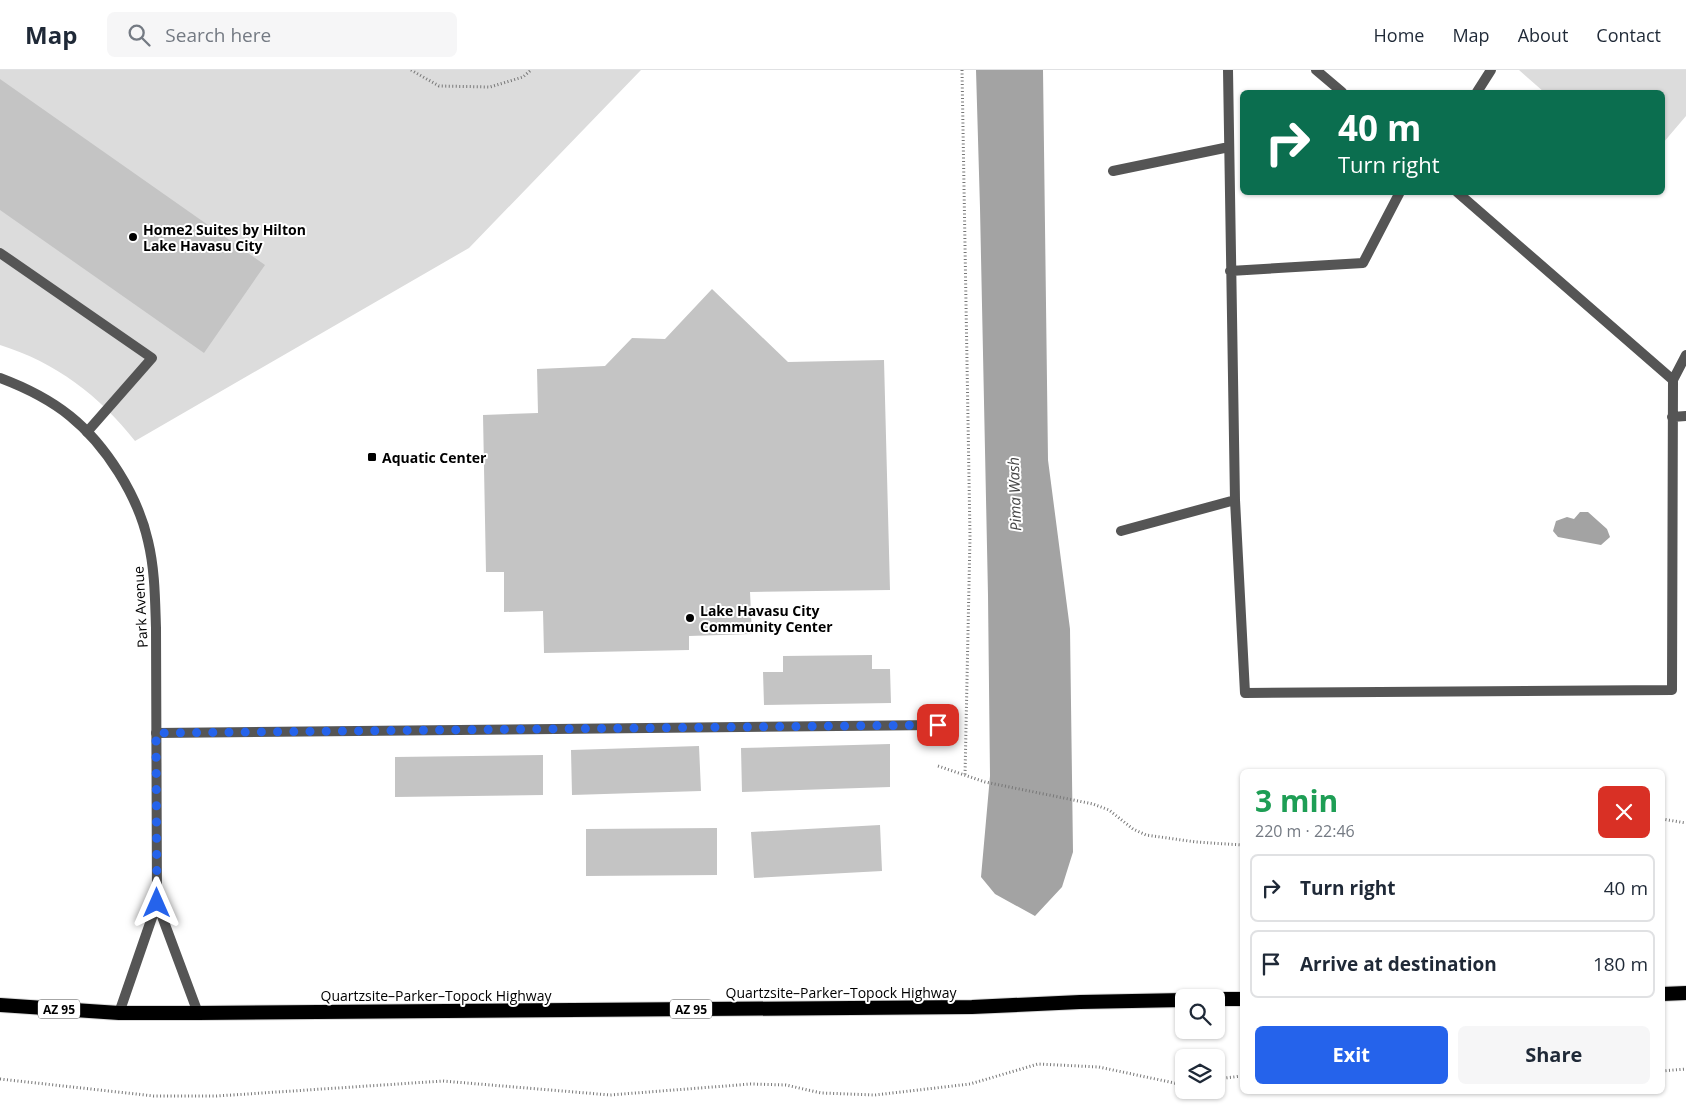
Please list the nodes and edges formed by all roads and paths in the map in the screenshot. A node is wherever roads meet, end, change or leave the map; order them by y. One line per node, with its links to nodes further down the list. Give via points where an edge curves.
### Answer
1 (411, 70): 2 (path, via 439,86 490,87 523,77)
2 (531, 70)
3 (962, 70): 26 (path, via 970,537)
4 (1228, 70): 9 (street)
5 (1316, 70): 7 (street)
6 (1490, 70): 8 (street)
7 (1340, 90)
8 (1478, 90)
9 (1230, 147): 10 (street); 14 (street)
10 (1114, 172)
11 (1398, 195): 14 (street, via 1363,263)
12 (1460, 195): 17 (street)
13 (0, 253): 20 (street, via 152,358)
14 (1230, 270): 21 (street)
15 (1686, 355): 17 (street)
16 (0, 378): 20 (street, Park Avenue, via 50,402)
17 (1672, 380): 19 (street)
18 (1686, 416): 19 (street)
19 (1672, 417): 21 (street, via 1672,690 1245,693)
20 (87, 432): 24 (street, Park Avenue, via 111,460 128,489 148,540 155,585)
21 (1235, 500): 22 (street)
22 (1121, 531)
23 (938, 725): 24 (street)
24 (156, 733): 30 (street, Park Avenue)
25 (938, 766): 26 (path)
26 (965, 776): 29 (path, via 1109,810 1146,835)
27 (1665, 820): 28 (path)
28 (1686, 823)
29 (1240, 844)
30 (157, 903): 37 (street, Park Avenue); 38 (street, Park Avenue)
31 (1686, 993): 32 (highway)
32 (1665, 994)
33 (1225, 999): 34 (highway)
34 (1240, 999)
35 (1175, 1000): 38 (highway, Quartzsite–Parker–Topock Highway / AZ 95, via 972,1007)
36 (0, 1006): 37 (highway, AZ 95)
37 (119, 1013): 38 (highway, AZ 95)
38 (198, 1013)
39 (1686, 1069): 40 (path)
40 (1665, 1071)
41 (1240, 1076): 42 (path)
42 (1225, 1078)
43 (0, 1080): 44 (path, via 154,1096 217,1096 443,1081 610,1095 751,1084 875,1095 970,1084 1038,1064 1099,1067)
44 (1175, 1083)

